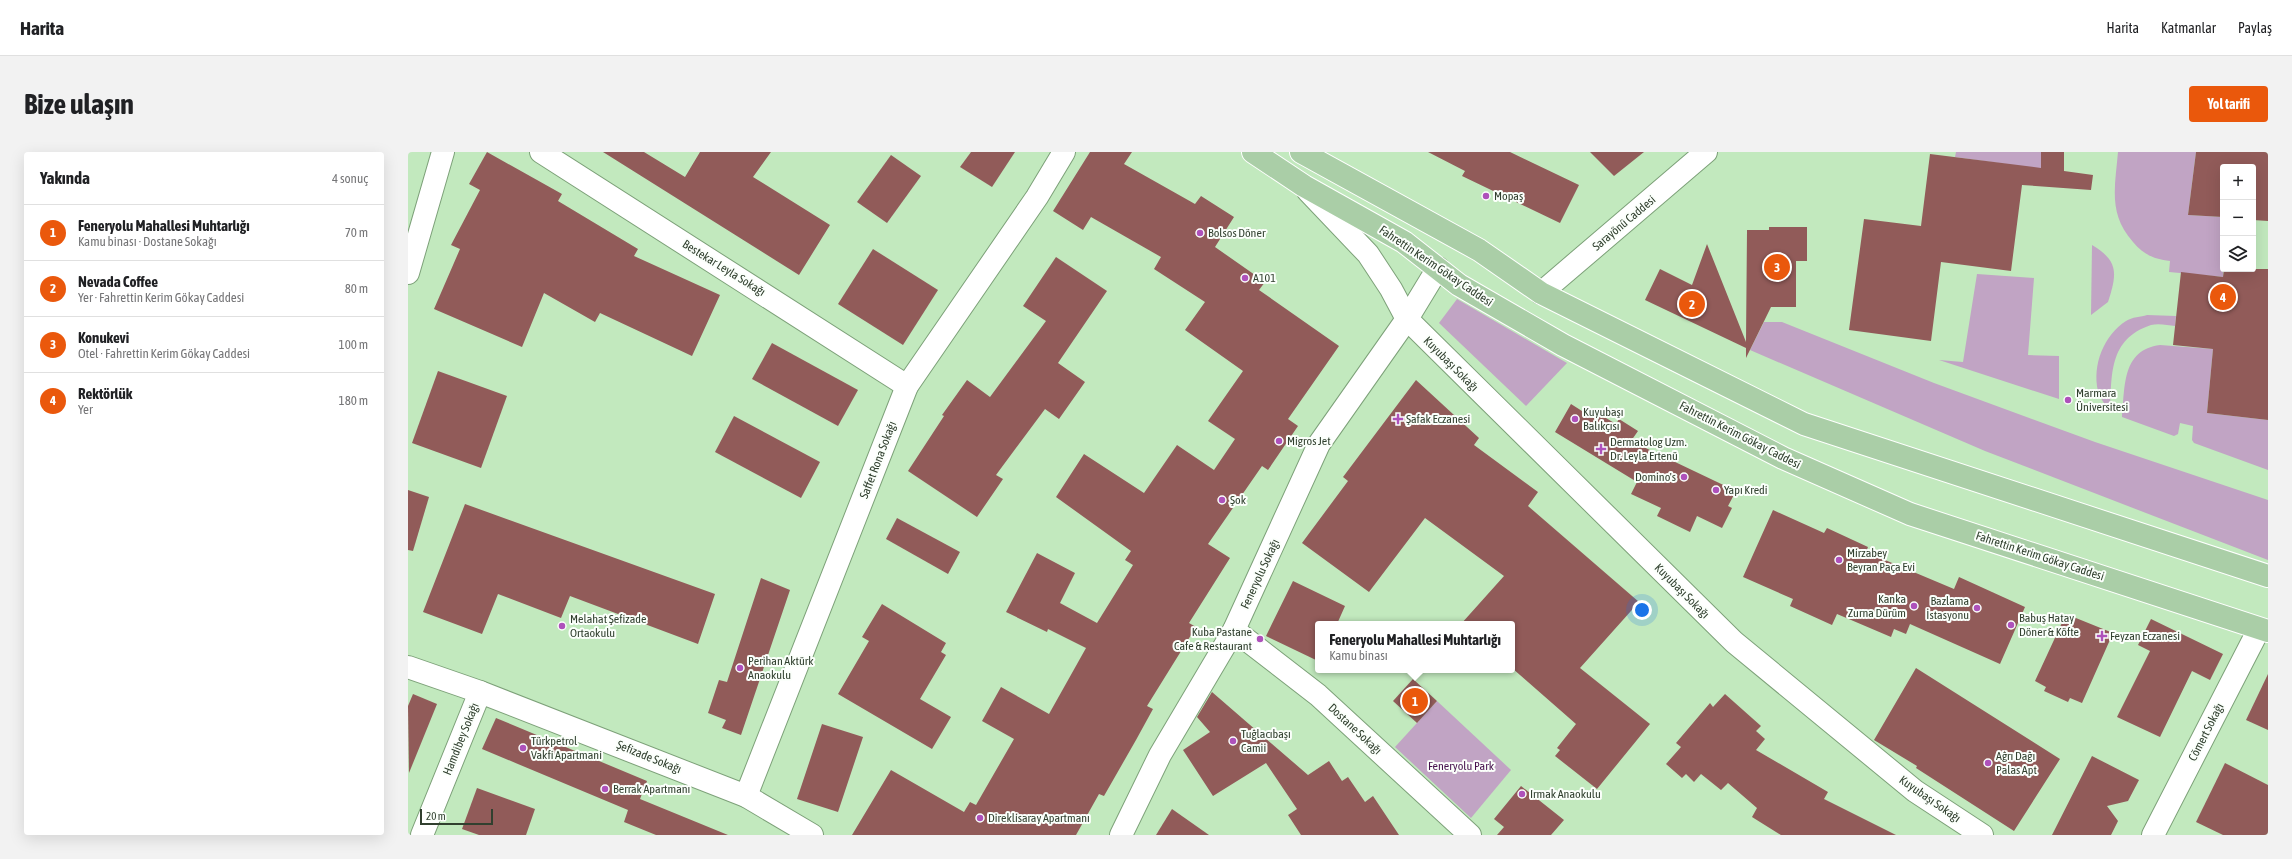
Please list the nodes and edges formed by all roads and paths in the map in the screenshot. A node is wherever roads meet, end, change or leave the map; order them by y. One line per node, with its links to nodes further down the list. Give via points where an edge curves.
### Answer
1 (443, 152): 10 (street)
2 (541, 152): 13 (street, Bestekar Leyla Sokağı)
3 (1064, 152): 13 (street, Saffet Rona Sokağı, via 1037,197)
4 (1253, 152): 7 (main road, Fahrettin Kerim Gökay Caddesi)
5 (1706, 152): 11 (street, Sarayönü Caddesi)
6 (1305, 153): 8 (main road)
7 (1304, 186): 9 (main road, Fahrettin Kerim Gökay Caddesi, via 1404,242); 12 (street, Kuyubaşı Sokağı, via 1368,254 1391,289)
8 (1426, 221): 9 (main road); 11 (main road, via 1478,250)
9 (1438, 268): 12 (street, Feneryolu Sokağı); 16 (main road, Fahrettin Kerim Gökay Caddesi, via 1563,346 1783,458 1910,514)
10 (408, 273)
11 (1541, 294): 14 (main road, via 1804,424)
12 (1406, 319): 15 (street, Feneryolu Sokağı, via 1319,444); 24 (street, Kuyubaşı Sokağı, via 1734,642 1915,791)
13 (907, 386): 19 (street, Saffet Rona Sokağı)
14 (2268, 576)
15 (1234, 630): 22 (street, Feneryolu Sokağı, via 1160,755); 23 (street, Dostane Sokağı, via 1318,695)
16 (2264, 630): 25 (street, Cömert Sokağı)
17 (408, 667): 18 (street, Hamdibey Sokağı)
18 (480, 692): 19 (street, Şefizade Sokağı); 20 (street, Hamdibey Sokağı)
19 (746, 796): 21 (street, Şefizade Sokağı)
20 (422, 835)
21 (812, 835)
22 (1121, 835)
23 (1470, 835)
24 (1982, 835)
25 (2153, 835)

